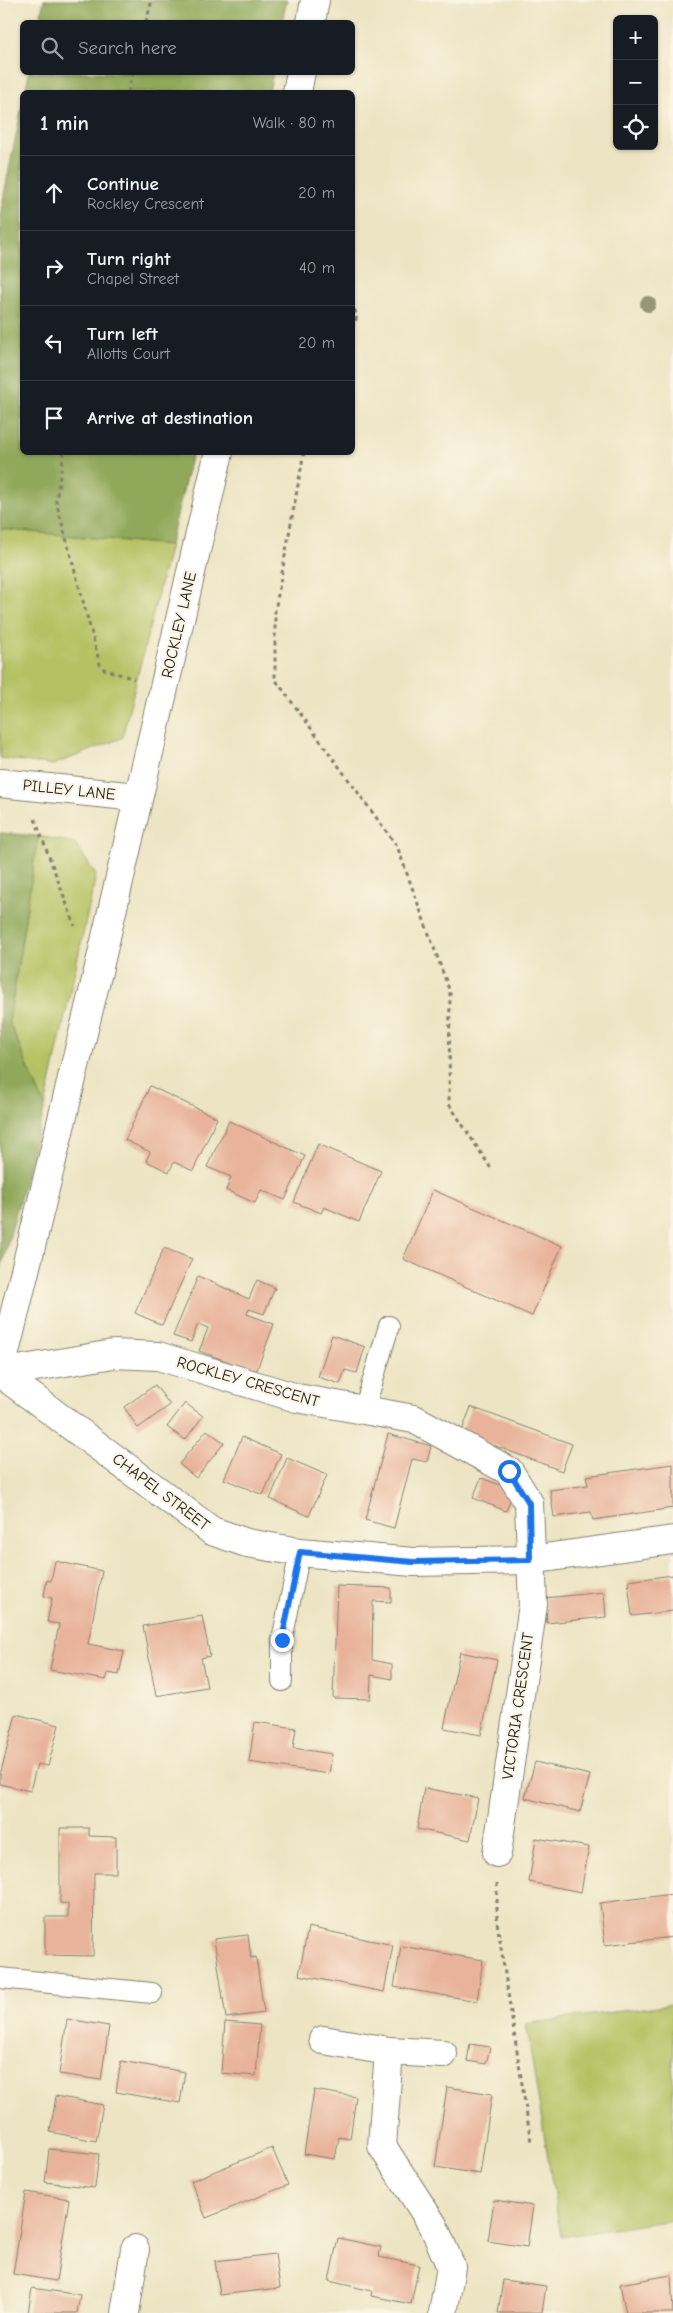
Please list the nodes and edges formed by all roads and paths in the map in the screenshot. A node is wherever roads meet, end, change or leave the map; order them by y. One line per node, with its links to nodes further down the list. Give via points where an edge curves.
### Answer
1 (152, 0): 3 (path)
2 (314, 0): 4 (street)
3 (147, 20)
4 (311, 20)
5 (132, 75): 7 (path)
6 (300, 75): 8 (street)
7 (128, 90)
8 (297, 90)
9 (64, 455): 12 (path, via 56,501 101,668)
10 (218, 455): 12 (street, ROCKLEY LANE)
11 (303, 455): 16 (path, via 275,611 275,679 397,846 450,992 449,1104)
12 (164, 690): 14 (street, ROCKLEY LANE)
13 (11, 784): 14 (street, PILLEY LANE); 15 (path)
14 (138, 798): 18 (street, ROCKLEY LANE)
15 (78, 933)
16 (492, 1170)
17 (388, 1326): 19 (lane)
18 (0, 1373): 19 (street, ROCKLEY CRESCENT, via 113,1354 158,1356 297,1398); 21 (street, CHAPEL STREET, via 212,1531 247,1543)
19 (364, 1410): 22 (street, ROCKLEY CRESCENT, via 414,1419 509,1471 529,1503)
20 (673, 1540): 22 (street, CHAPEL STREET)
21 (300, 1552): 22 (street, CHAPEL STREET, via 413,1562); 23 (lane, via 282,1640)
22 (530, 1560): 24 (street, VICTORIA CRESCENT, via 533,1605)
23 (282, 1681)
24 (497, 1852): 30 (path, via 497,1922)
25 (0, 1978): 26 (lane)
26 (152, 1992)
27 (323, 2040): 28 (street)
28 (389, 2052): 29 (street); 33 (street, via 382,2146 433,2225 450,2267)
29 (443, 2054)
30 (531, 2142)
31 (135, 2249): 32 (street)
32 (125, 2313)
33 (443, 2313)

